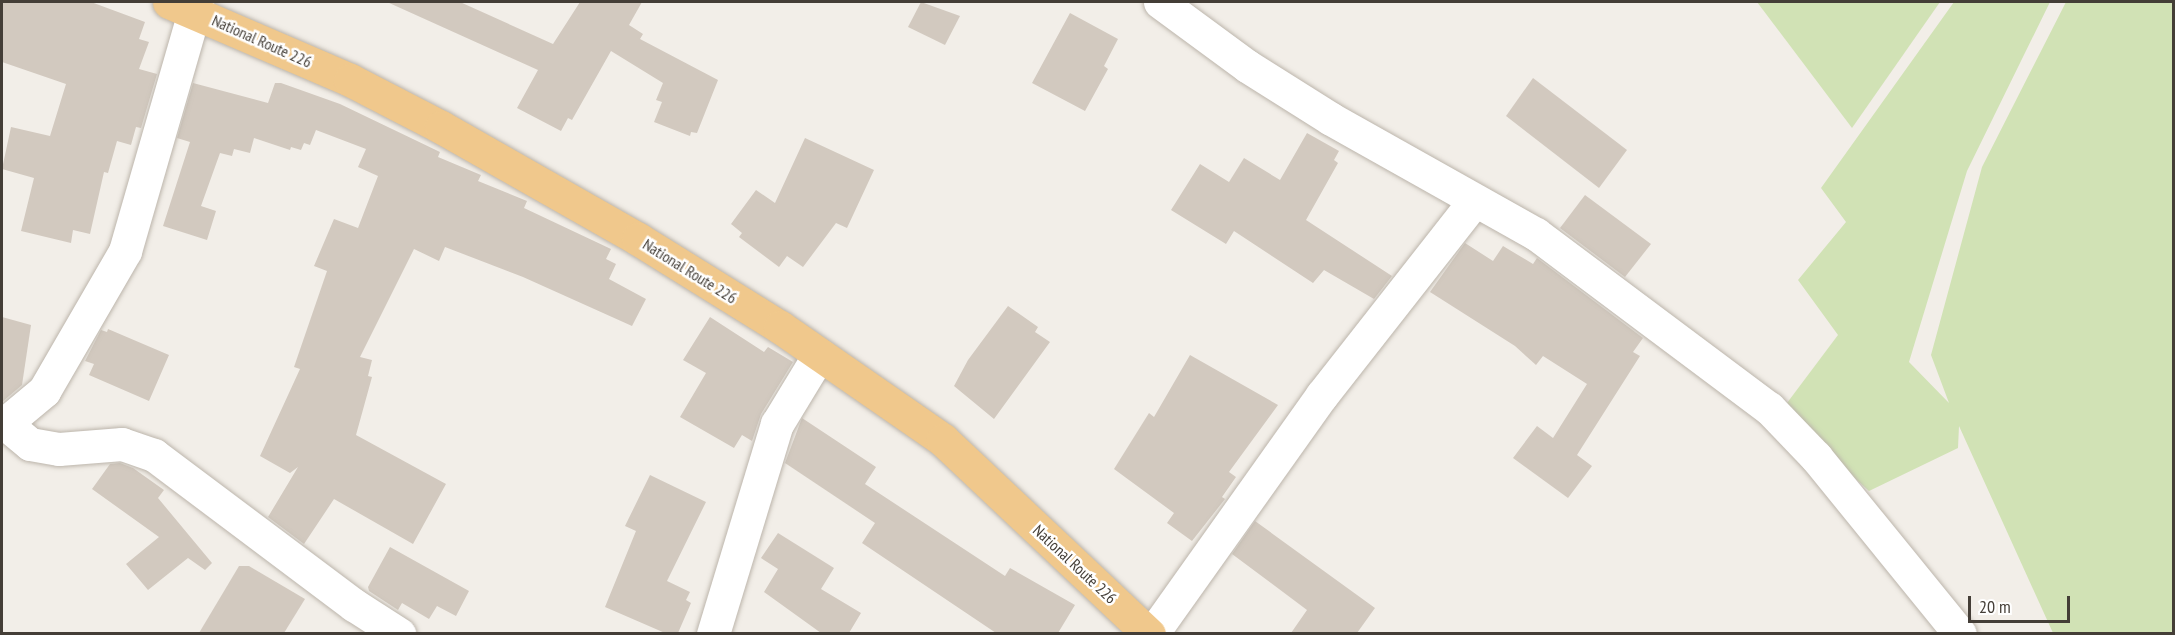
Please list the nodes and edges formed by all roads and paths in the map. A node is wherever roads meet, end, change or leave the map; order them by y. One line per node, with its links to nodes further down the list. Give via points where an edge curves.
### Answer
1 (1160, 2): 3 (street, via 1247,66)
2 (187, 5): 4 (highway, National Route 226, via 441,127 638,238); 5 (street, via 125,251 44,391)
3 (1474, 201): 8 (street, via 1322,395); 9 (street, via 1536,234 1769,408 1816,457)
4 (819, 355): 7 (street, via 777,424); 8 (highway, National Route 226, via 943,440)
5 (4, 425): 6 (street, via 30,444 59,448 122,444 154,455)
6 (399, 633)
7 (713, 633)
8 (1151, 633)
9 (1960, 633)

